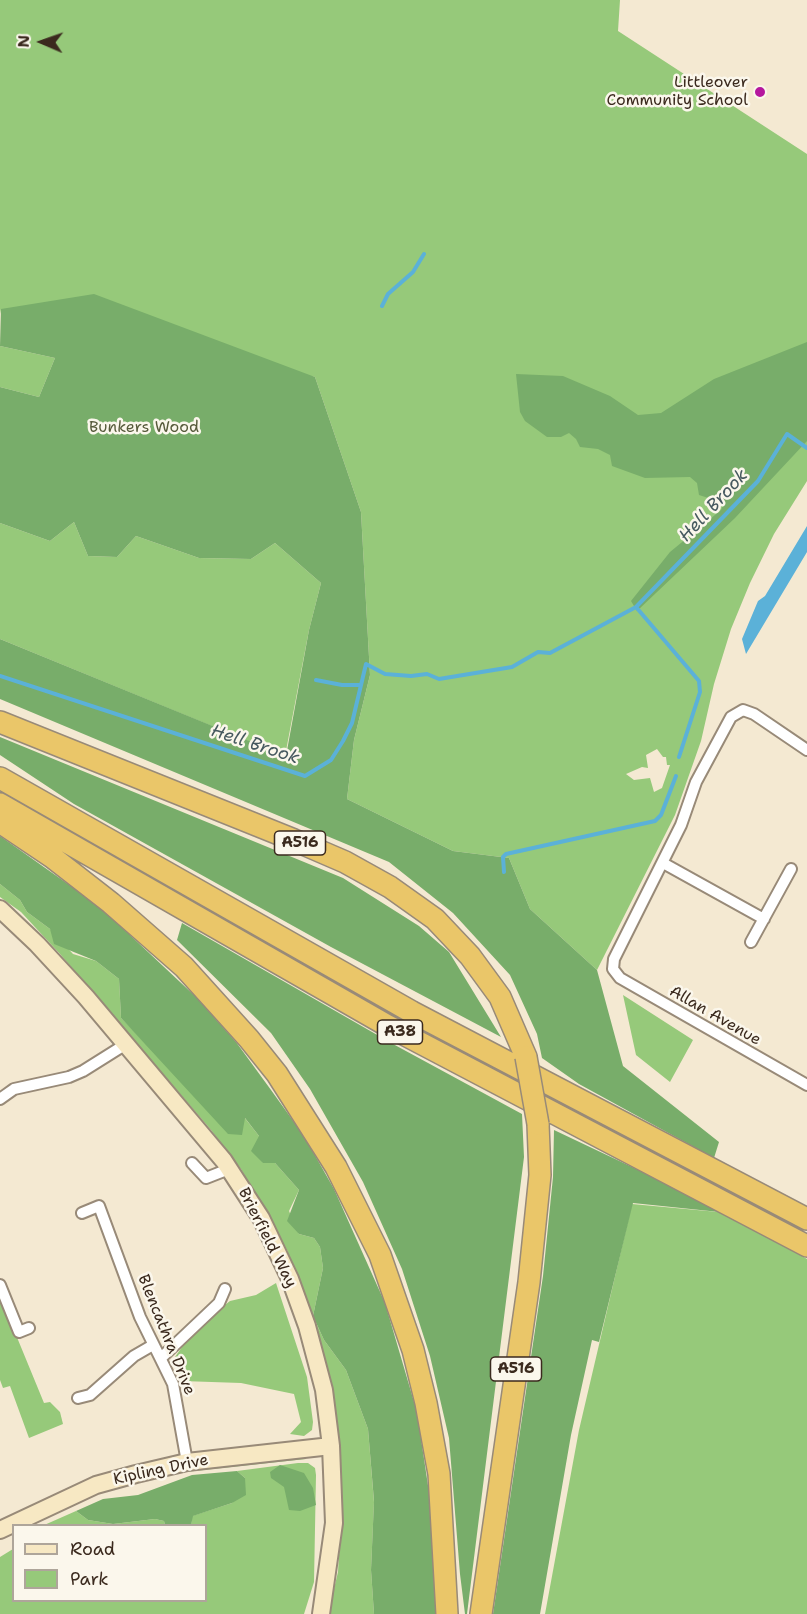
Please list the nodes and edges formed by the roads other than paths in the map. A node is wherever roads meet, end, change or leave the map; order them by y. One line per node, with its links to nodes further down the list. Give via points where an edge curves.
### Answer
1 (0, 722): 30 (highway, A516, bridge, via 345,862 390,887 435,919 480,969 510,1016 526,1057 538,1124 540,1175)
2 (807, 750): 6 (street, via 743,710 731,717 696,782)
3 (0, 778): 17 (highway, A38, via 412,1012)
4 (0, 804): 18 (highway, A38, via 388,1026)
5 (0, 822): 29 (highway, via 111,903 184,967 277,1074 336,1167 380,1255 413,1350 440,1485)
6 (663, 863): 9 (street); 12 (street, Allan Avenue, via 614,959 613,969 620,978)
7 (791, 869): 9 (street)
8 (0, 909): 11 (street, Brierfield Way)
9 (764, 919): 10 (street)
10 (750, 942)
11 (126, 1044): 13 (street, via 69,1077 14,1089); 15 (street, Brierfield Way)
12 (807, 1084)
13 (0, 1099)
14 (192, 1163): 15 (street, via 206,1178)
15 (229, 1169): 25 (street, Brierfield Way, via 261,1218 290,1279 324,1390)
16 (82, 1213): 22 (street, Blencathra Drive, via 99,1206)
17 (807, 1219)
18 (807, 1246)
19 (0, 1285): 21 (street, via 19,1332)
20 (225, 1289): 23 (street, via 219,1303)
21 (29, 1328)
22 (153, 1345): 23 (street, Blencathra Drive); 24 (street, via 128,1361 90,1395)
23 (162, 1357): 26 (street, Blencathra Drive, via 178,1404)
24 (78, 1398)
25 (331, 1446): 26 (street, Kipling Drive); 28 (street, Brierfield Way, via 334,1523)
26 (187, 1462): 27 (street, Kipling Drive, via 96,1485)
27 (13, 1524)
28 (321, 1614)
29 (447, 1614)
30 (481, 1614)

